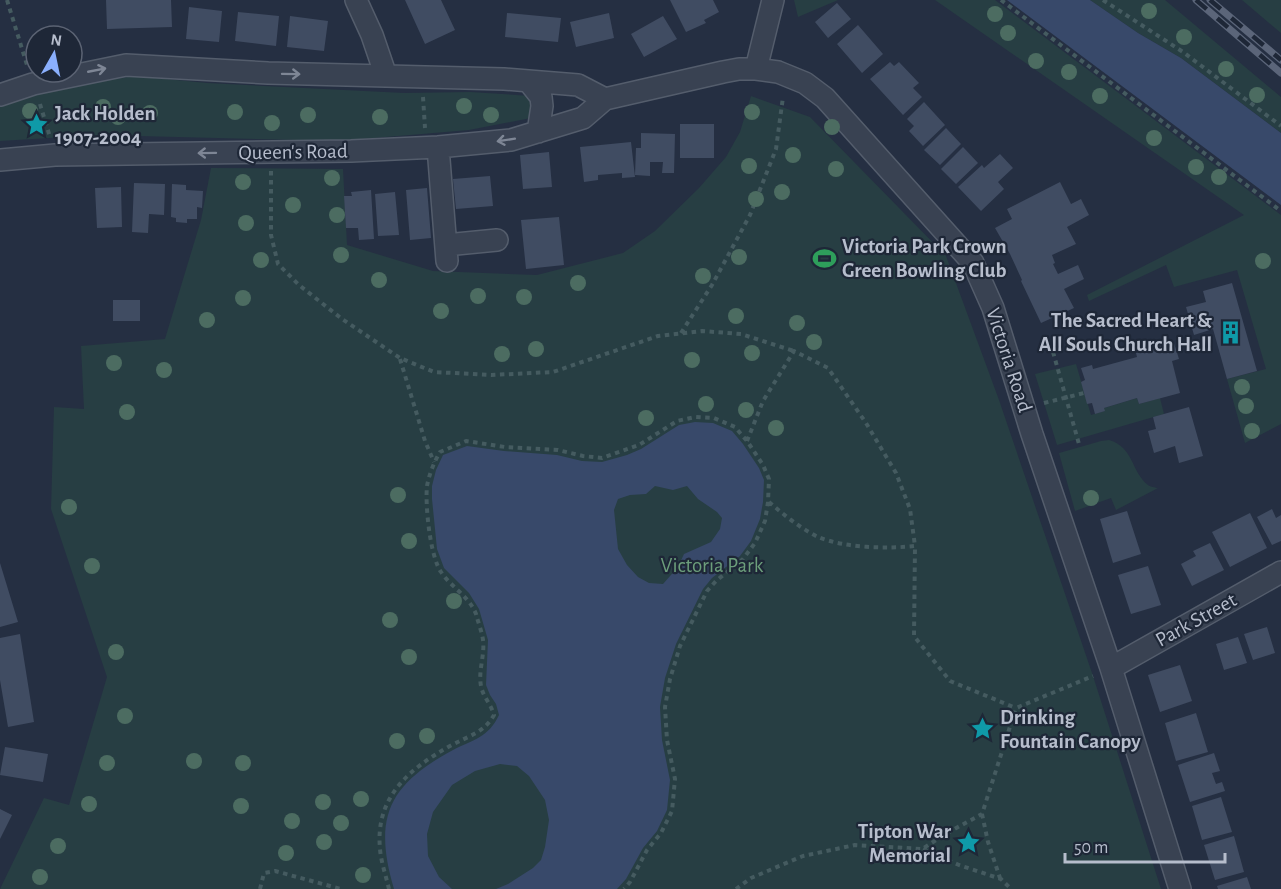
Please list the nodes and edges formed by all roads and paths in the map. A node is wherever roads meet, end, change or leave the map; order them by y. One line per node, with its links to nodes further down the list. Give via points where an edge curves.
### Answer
1 (356, 0): 6 (street)
2 (773, 0): 5 (street)
3 (1001, 0): 18 (path)
4 (1103, 0): 13 (path, via 1183,52)
5 (756, 69): 11 (street, Victoria Road, via 723,72); 26 (street, Victoria Road, via 778,72 805,83 825,98 973,262 993,308)
6 (386, 76): 7 (street); 9 (street, one-way to 6, via 33,84 126,65)
7 (422, 78): 8 (street); 15 (path, via 426,134)
8 (529, 82): 11 (street, via 578,85); 14 (street, via 541,96)
9 (0, 95)
10 (783, 98): 20 (path, via 776,149 750,214 712,285)
11 (605, 99): 12 (street, Victoria Road)
12 (583, 118): 14 (street, Queen's Road)
13 (1281, 126)
14 (538, 132): 15 (street, Queen's Road, one-way to 15, via 511,140)
15 (438, 147): 16 (street, Queen's Road); 19 (street, via 446,253)
16 (271, 152): 17 (street, Queen's Road, one-way to 17, via 44,155); 23 (path, via 271,236 278,264 342,319)
17 (0, 160)
18 (1281, 211)
19 (497, 240)
20 (680, 333): 21 (path, via 741,334); 23 (path, via 658,336 553,372 434,372)
21 (794, 351): 27 (path, via 763,401); 31 (path, via 828,368 866,423 896,473 910,509)
22 (1053, 352): 25 (path)
23 (400, 358): 29 (path)
24 (1084, 393): 25 (path)
25 (1066, 398): 26 (path); 28 (path)
26 (1024, 409): 33 (street, Victoria Road)
27 (747, 441): 29 (path, via 735,427 714,418 695,417 677,421 639,445 602,458 466,441 440,452); 30 (path, via 769,479)
28 (1079, 444)
29 (434, 462): 40 (path, via 427,499 433,550 440,571 475,611 483,640 481,686 494,715 483,730 422,764 395,788 380,824 380,848)
30 (768, 502): 31 (path, via 819,537 877,547); 41 (path, via 755,543 707,591 680,646 665,707 675,779 672,811)
31 (915, 546): 34 (path, via 914,636 950,681)
32 (1281, 572): 33 (street, Park Street)
33 (1111, 668): 34 (path); 44 (street, Victoria Road)
34 (1016, 708): 35 (path)
35 (982, 814): 36 (path); 37 (path)
36 (922, 849): 37 (path); 42 (path, via 855,845 803,856 751,878)
37 (1001, 879): 43 (path)
38 (260, 889): 39 (path, via 264,873 275,871)
39 (341, 889)
40 (389, 889)
41 (624, 889)
42 (736, 889)
43 (1011, 889)
44 (1180, 889)

